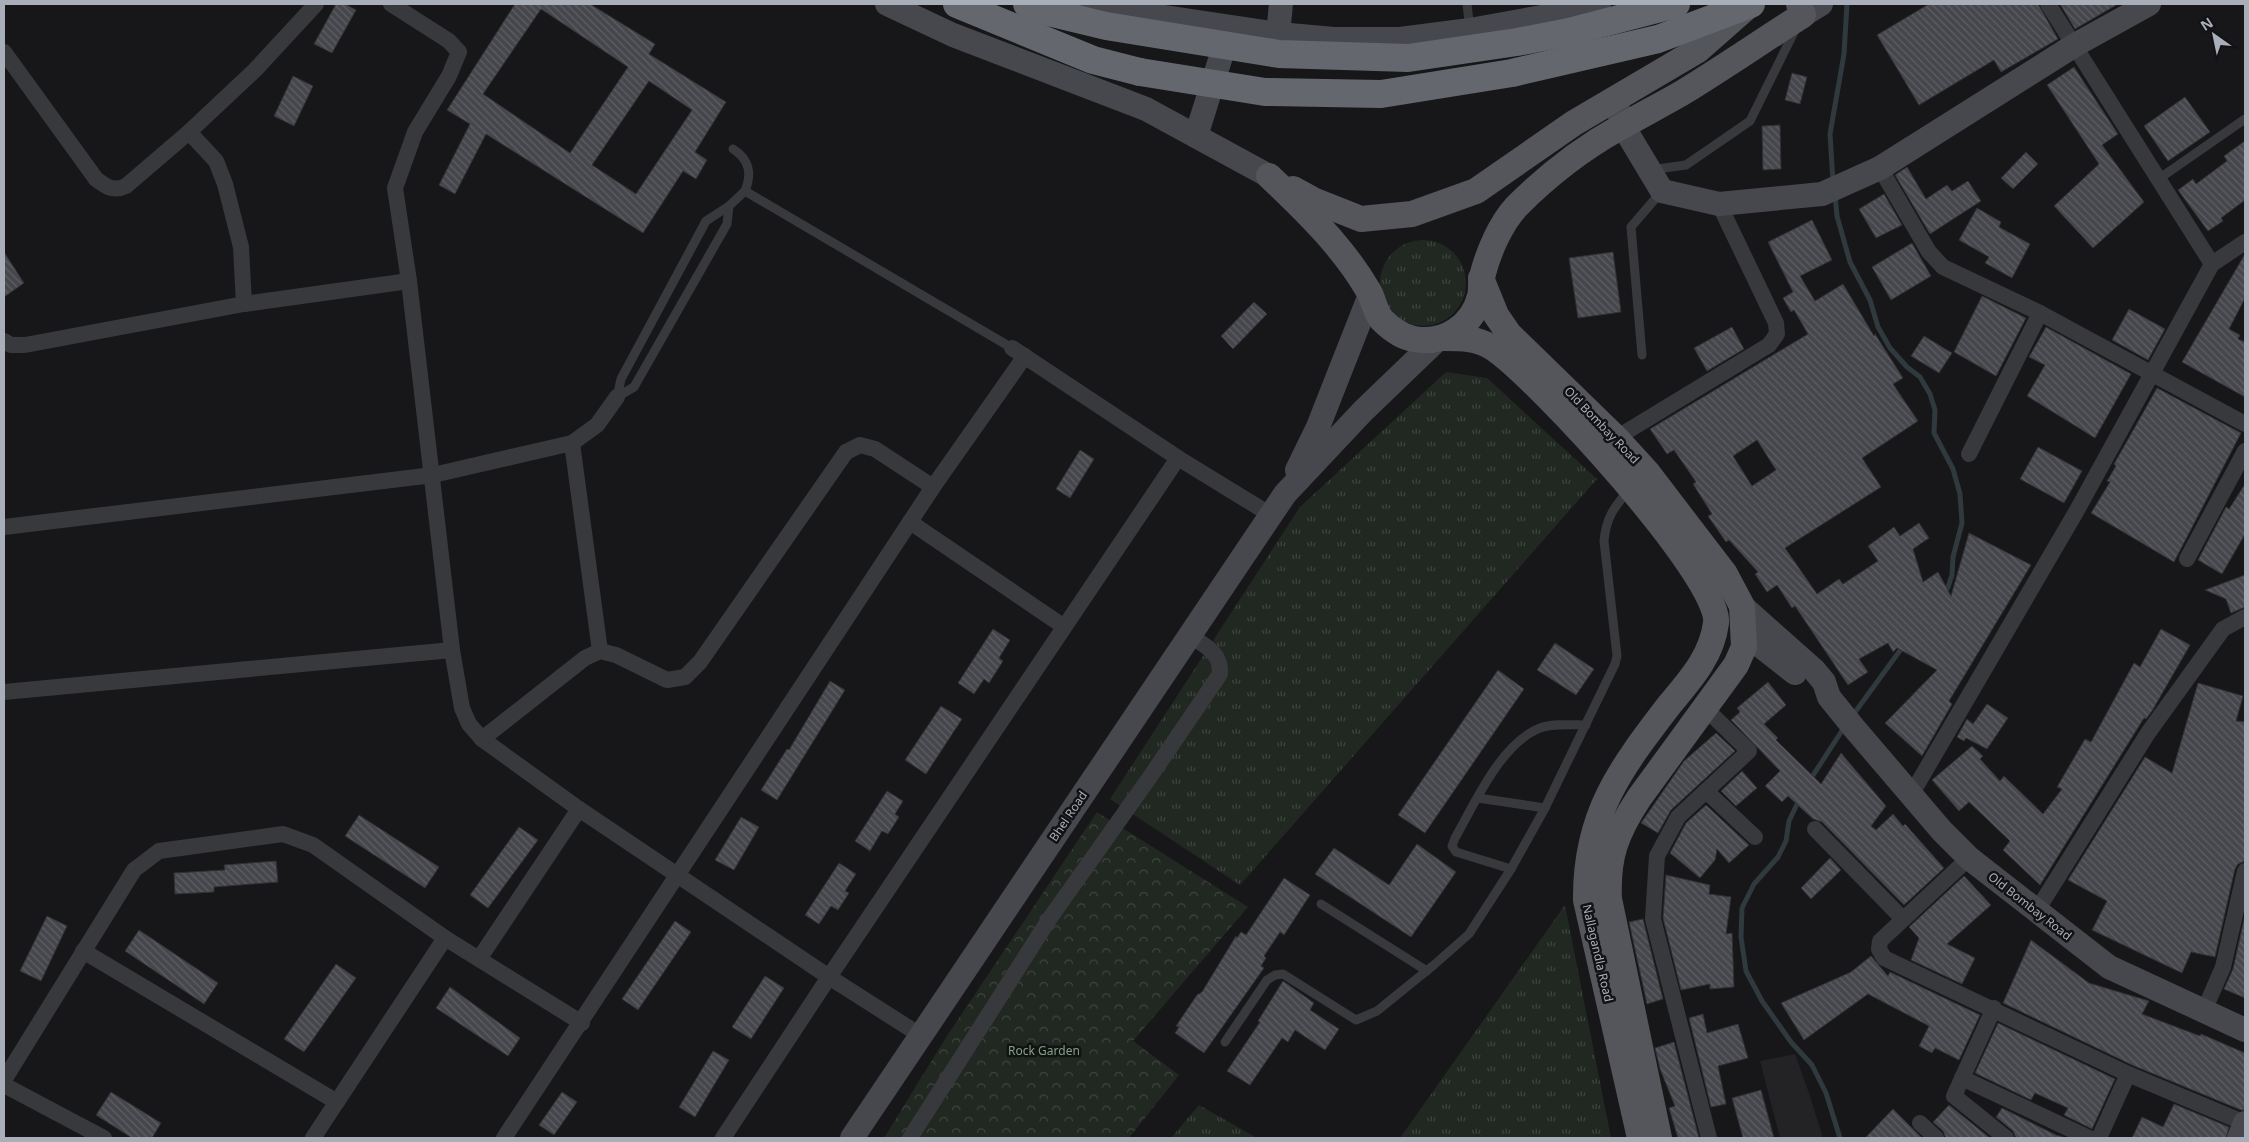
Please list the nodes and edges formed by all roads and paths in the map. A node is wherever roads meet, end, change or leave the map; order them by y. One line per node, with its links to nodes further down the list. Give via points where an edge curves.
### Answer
1 (316, 4): 26 (street, via 255,70)
2 (391, 4): 40 (street, via 449,41 459,52 449,76 415,132 395,188)
3 (887, 4): 27 (street, via 953,35 1146,109)
4 (957, 4): 10 (highway, bridge, via 1093,60 1140,72 1265,92 1381,94 1512,73 1658,39)
5 (1026, 4): 9 (highway, bridge, via 1106,26 1279,54 1408,58 1552,35)
6 (1076, 4): 16 (street)
7 (1281, 4): 18 (street)
8 (1467, 4): 17 (lane)
9 (1676, 4)
10 (1751, 4): 22 (main road)
11 (2048, 4): 19 (street)
12 (2149, 4): 19 (street)
13 (1595, 6): 15 (street)
14 (1808, 7): 21 (main road); 29 (lane, via 1750,121 1686,165)
15 (1562, 8): 17 (street)
16 (1230, 27): 18 (street); 27 (street)
17 (1470, 30): 18 (street, via 1400,39 1334,39)
18 (1278, 34)
19 (2075, 45): 30 (street); 32 (street)
20 (4, 52): 26 (street, via 96,179 109,189 126,186)
21 (1732, 60): 22 (main road); 25 (main road, via 1681,94)
22 (1680, 62): 23 (main road)
23 (1615, 99): 25 (street); 31 (main road, via 1574,123 1476,191 1412,214 1361,219 1313,200)
24 (2245, 119): 32 (lane)
25 (1623, 126): 29 (street); 39 (main road, via 1568,162 1516,207 1504,222)
26 (189, 132): 42 (street, via 216,161 225,184 242,247)
27 (1196, 136): 31 (street)
28 (733, 149): 34 (lane, via 742,154 749,168 750,178)
29 (1650, 170): 33 (street)
30 (1875, 170): 35 (street, via 1822,194); 43 (street, via 1926,248 1943,267)
31 (1269, 176): 41 (main road, Old Bombay Road, via 1334,244)
32 (2160, 178): 38 (street)
33 (1662, 190): 35 (street); 47 (lane, via 1631,227)
34 (745, 191): 36 (lane); 46 (lane)
35 (1720, 204): 51 (street, via 1776,323 1777,334 1769,345)
36 (730, 206): 49 (lane, via 727,224 634,388); 49 (lane, via 706,220 621,379)
37 (2245, 242): 38 (street)
38 (2212, 264): 48 (street)
39 (1481, 278): 44 (main road, via 1481,294 1468,321); 51 (main road, Old Bombay Road, via 1496,315 1509,334)
40 (409, 281): 42 (street); 56 (street)
41 (1370, 295): 44 (main road, Old Bombay Road, via 1374,308 1390,328 1413,339); 59 (street, via 1318,427)
42 (244, 304): 45 (street, via 25,345 11,345)
43 (2040, 313): 48 (street); 54 (street)
44 (1441, 338): 58 (main road, Old Bombay Road, via 1471,338 1512,361 1576,426); 59 (street, via 1364,411)
45 (4, 341)
46 (1019, 352): 55 (street); 57 (street)
47 (1642, 355)
48 (2153, 373): 50 (street); 78 (street)
49 (617, 397): 52 (street, via 597,425)
50 (2245, 424)
51 (1616, 438): 65 (main road, Old Bombay Road, via 1647,472 1725,574)
52 (572, 443): 56 (street); 71 (street)
53 (2245, 451): 63 (street)
54 (1969, 454)
55 (1178, 458): 60 (street); 67 (street)
56 (432, 475): 62 (street); 70 (street)
57 (933, 487): 61 (street); 71 (street, via 875,449 860,445 846,452 700,662 686,677 667,680)
58 (1630, 488): 64 (main road, Old Bombay Road, via 1693,568); 75 (lane, via 1611,510 1605,526 1617,656)
59 (1285, 494): 60 (street, Bhel Road)
60 (1271, 515): 69 (street, Bhel Road)
61 (910, 522): 67 (street); 87 (street)
62 (4, 527)
63 (2187, 559)
64 (1708, 593): 88 (main road, Nallagandla Road, via 1717,621 1702,663 1646,736 1618,778 1600,814 1590,842 1586,873)
65 (1742, 606): 68 (main road, Nallagandla Road); 74 (street, Old Bombay Road, via 1814,670)
66 (2245, 617): 90 (street, via 2223,629 2148,733)
67 (1063, 626): 96 (street)
68 (1744, 633): 73 (main road, Nallagandla Road, via 1744,647 1736,665); 74 (street, Old Bombay Road)
69 (1190, 635): 101 (street, Bhel Road); 115 (street, via 1216,654 1221,663 1220,674 1050,918)
70 (452, 650): 72 (street); 76 (street, via 462,708 469,724)
71 (600, 650): 76 (street, via 585,658)
72 (4, 692)
73 (1705, 708): 77 (street, via 1749,751); 88 (main road, Nallagandla Road, via 1626,818)
74 (1841, 712): 78 (street, Old Bombay Road)
75 (1586, 724): 79 (lane, via 1542,727 1523,737 1508,749); 80 (lane)
76 (482, 739): 81 (street)
77 (1706, 791): 83 (street); 118 (street, via 1678,817 1657,856 1654,920)
78 (1911, 795): 84 (street, Old Bombay Road)
79 (1478, 798): 80 (lane); 85 (lane, via 1452,846 1461,855)
80 (1545, 808): 85 (lane)
81 (579, 809): 87 (street); 94 (street)
82 (1814, 828): 91 (street)
83 (1755, 837)
84 (1969, 858): 90 (street, Old Bombay Road); 91 (street)
85 (1511, 869): 95 (lane, via 1469,934)
86 (2245, 871): 98 (street, via 2223,967)
87 (678, 875): 96 (street); 99 (street)
88 (1597, 900): 116 (main road, Nallagandla Road); 117 (main road, Nallagandla Road)
89 (1321, 904): 95 (lane)
90 (2036, 912): 98 (street, Old Bombay Road, via 2109,967)
91 (1902, 918): 97 (street, via 1880,941 1879,949 1884,958)
92 (445, 938): 93 (street, via 313,845 282,834 159,851 134,870); 94 (street); 107 (street)
93 (83, 951): 105 (street); 107 (street)
94 (479, 959): 99 (street)
95 (1427, 971): 102 (lane, via 1377,1010 1356,1020 1283,974 1275,975 1268,980)
96 (828, 976): 101 (street); 113 (street)
97 (1994, 1008): 103 (street); 104 (street)
98 (2204, 1011): 100 (street, Old Bombay Road)
99 (582, 1022): 112 (street)
100 (2245, 1030)
101 (920, 1035): 114 (street, Bhel Road)
102 (1224, 1042)
103 (2128, 1074): 109 (street); 122 (street)
104 (1962, 1078): 120 (street, via 1954,1096); 121 (street)
105 (4, 1080)
106 (4, 1085): 110 (street)
107 (337, 1102): 111 (street)
108 (1920, 1123): 119 (street)
109 (2245, 1123): 123 (street)
110 (104, 1138)
111 (313, 1138)
112 (504, 1138)
113 (723, 1138)
114 (852, 1138)
115 (910, 1138)
116 (1640, 1138)
117 (1659, 1138)
118 (1709, 1138)
119 (1936, 1138)
120 (2006, 1138)
121 (2089, 1138)
122 (2099, 1138)
123 (2239, 1138)

